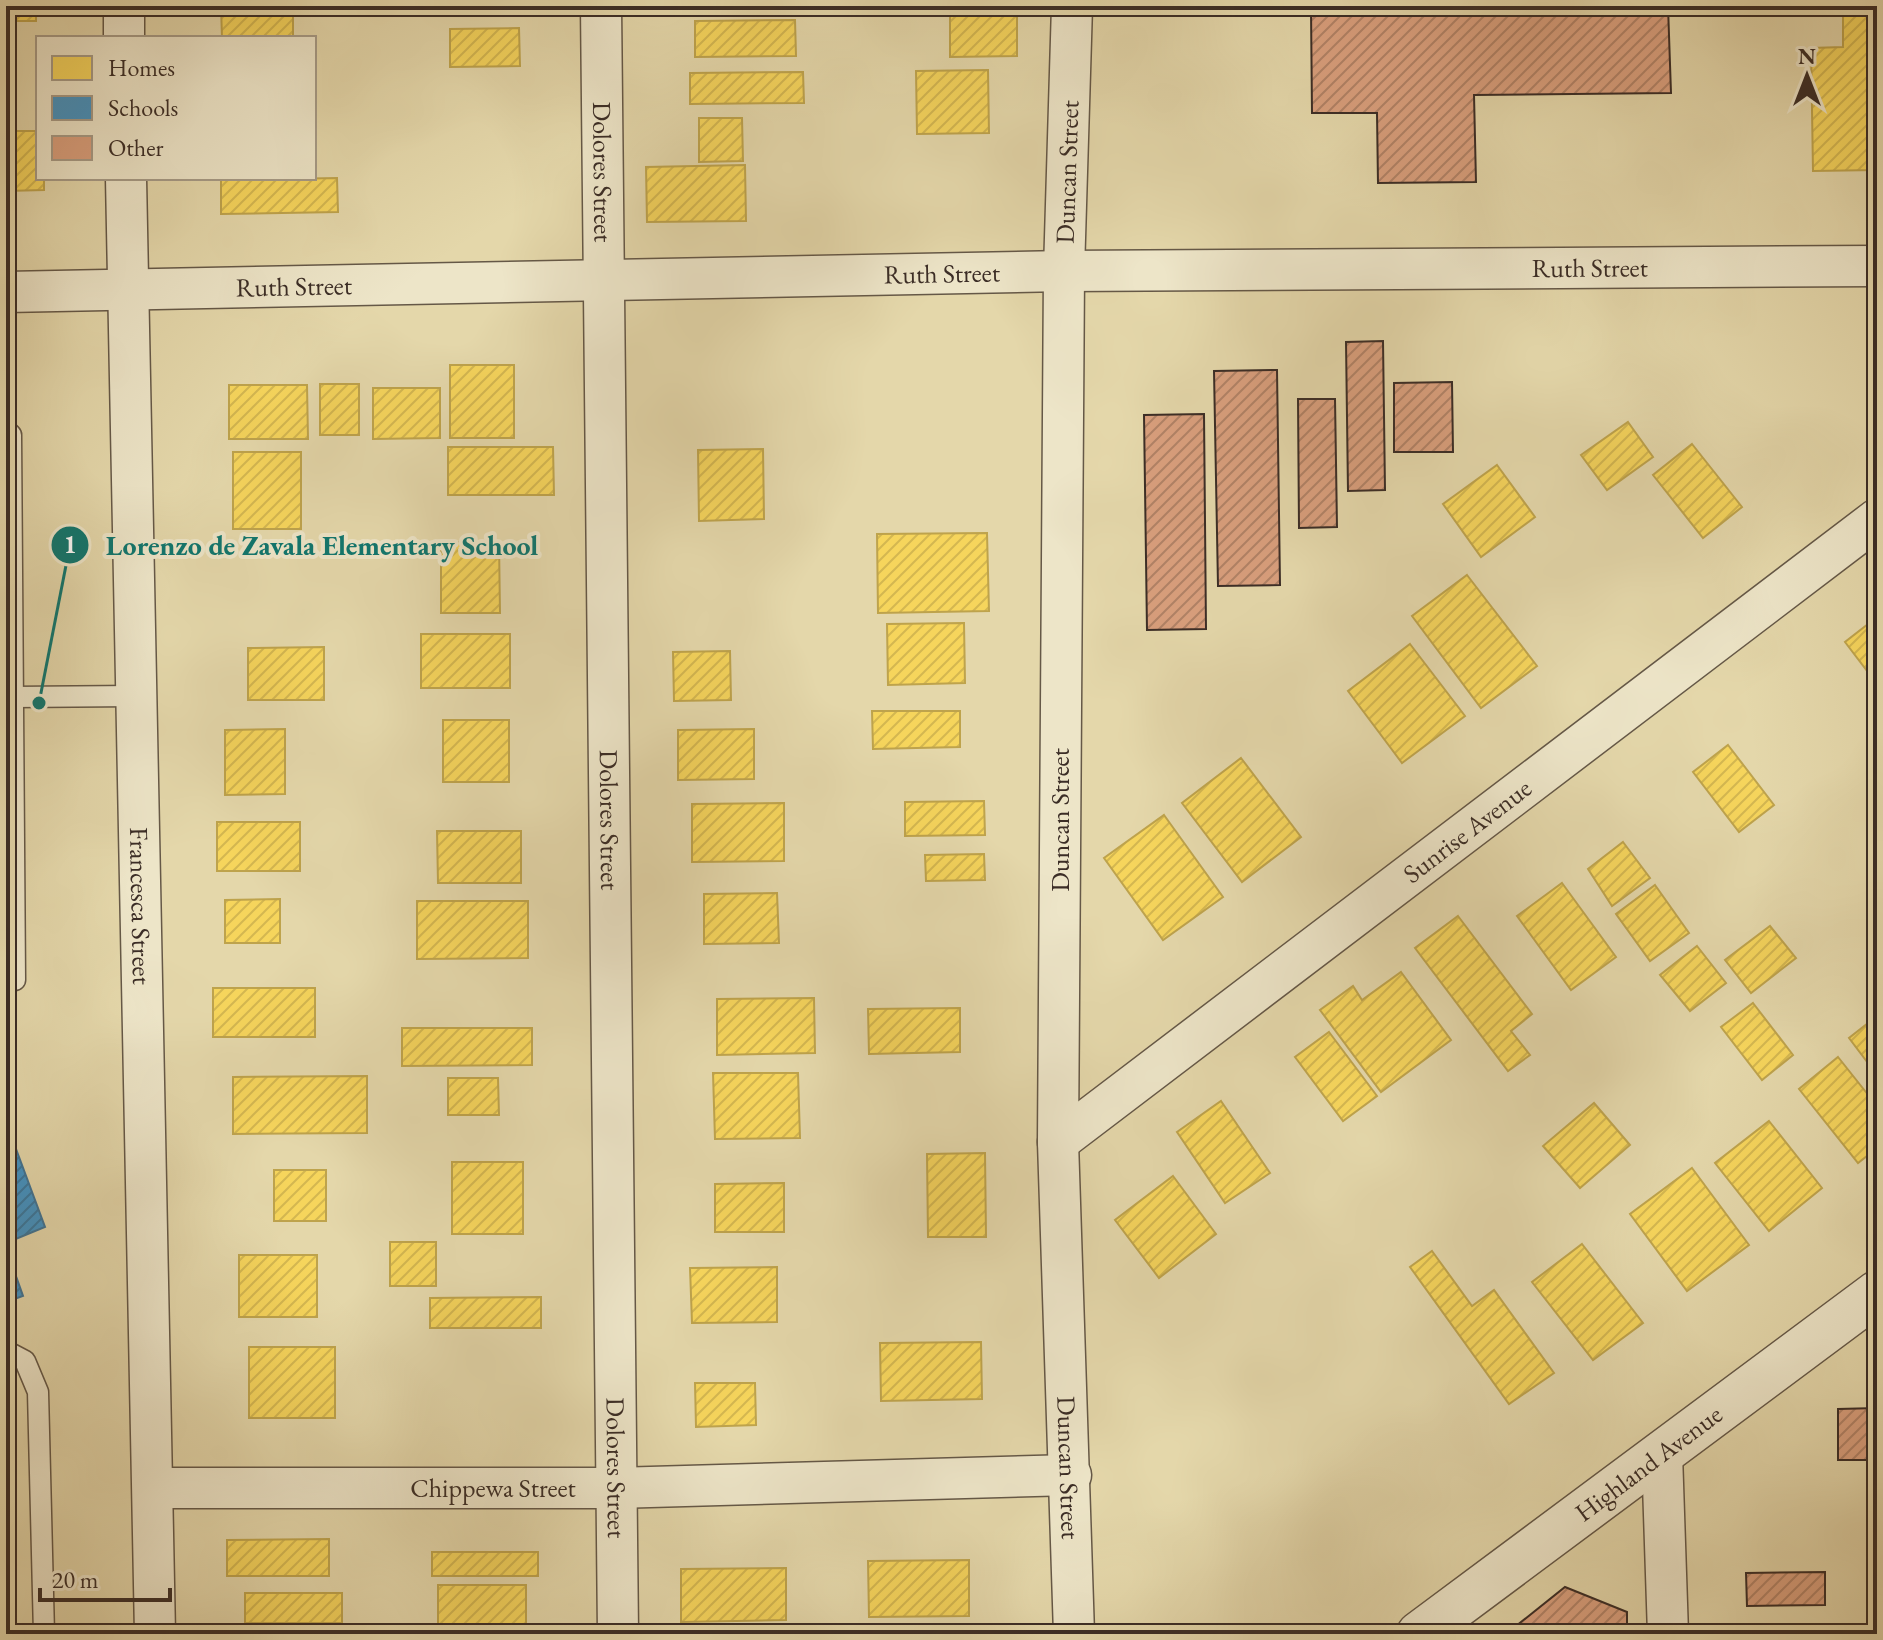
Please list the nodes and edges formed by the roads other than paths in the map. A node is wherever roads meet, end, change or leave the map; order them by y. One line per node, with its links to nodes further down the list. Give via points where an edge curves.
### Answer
1 (124, 6): 4 (street)
2 (601, 6): 8 (street, Dolores Street)
3 (1072, 6): 7 (street, Duncan Street)
4 (124, 36)
5 (126, 180): 9 (street, Francesca Street)
6 (1877, 266): 7 (street, Ruth Street)
7 (1064, 271): 8 (street, Ruth Street); 17 (street, Duncan Street)
8 (605, 282): 9 (street, Ruth Street); 23 (street, Dolores Street)
9 (127, 290): 10 (street, Ruth Street); 14 (street, Francesca Street)
10 (6, 292)
11 (6, 430): 13 (lane, via 11,435)
12 (1877, 519): 17 (street, Sunrise Avenue)
13 (9, 555): 15 (lane)
14 (136, 696): 15 (lane); 22 (street, Francesca Street)
15 (13, 697): 16 (lane)
16 (15, 980)
17 (1058, 1142): 21 (street, Duncan Street)
18 (1877, 1293): 20 (street, Highland Avenue)
19 (6, 1351): 24 (lane, via 25,1361 38,1392)
20 (1662, 1454): 28 (street, Highland Avenue); 29 (street)
21 (1071, 1475): 23 (street, Chippewa Street); 27 (street, Duncan Street)
22 (153, 1488): 23 (street, Chippewa Street); 25 (street, Francesca Street)
23 (615, 1488): 26 (street, Dolores Street)
24 (44, 1634)
25 (155, 1634)
26 (618, 1634)
27 (1074, 1634)
28 (1419, 1634)
29 (1668, 1634)

